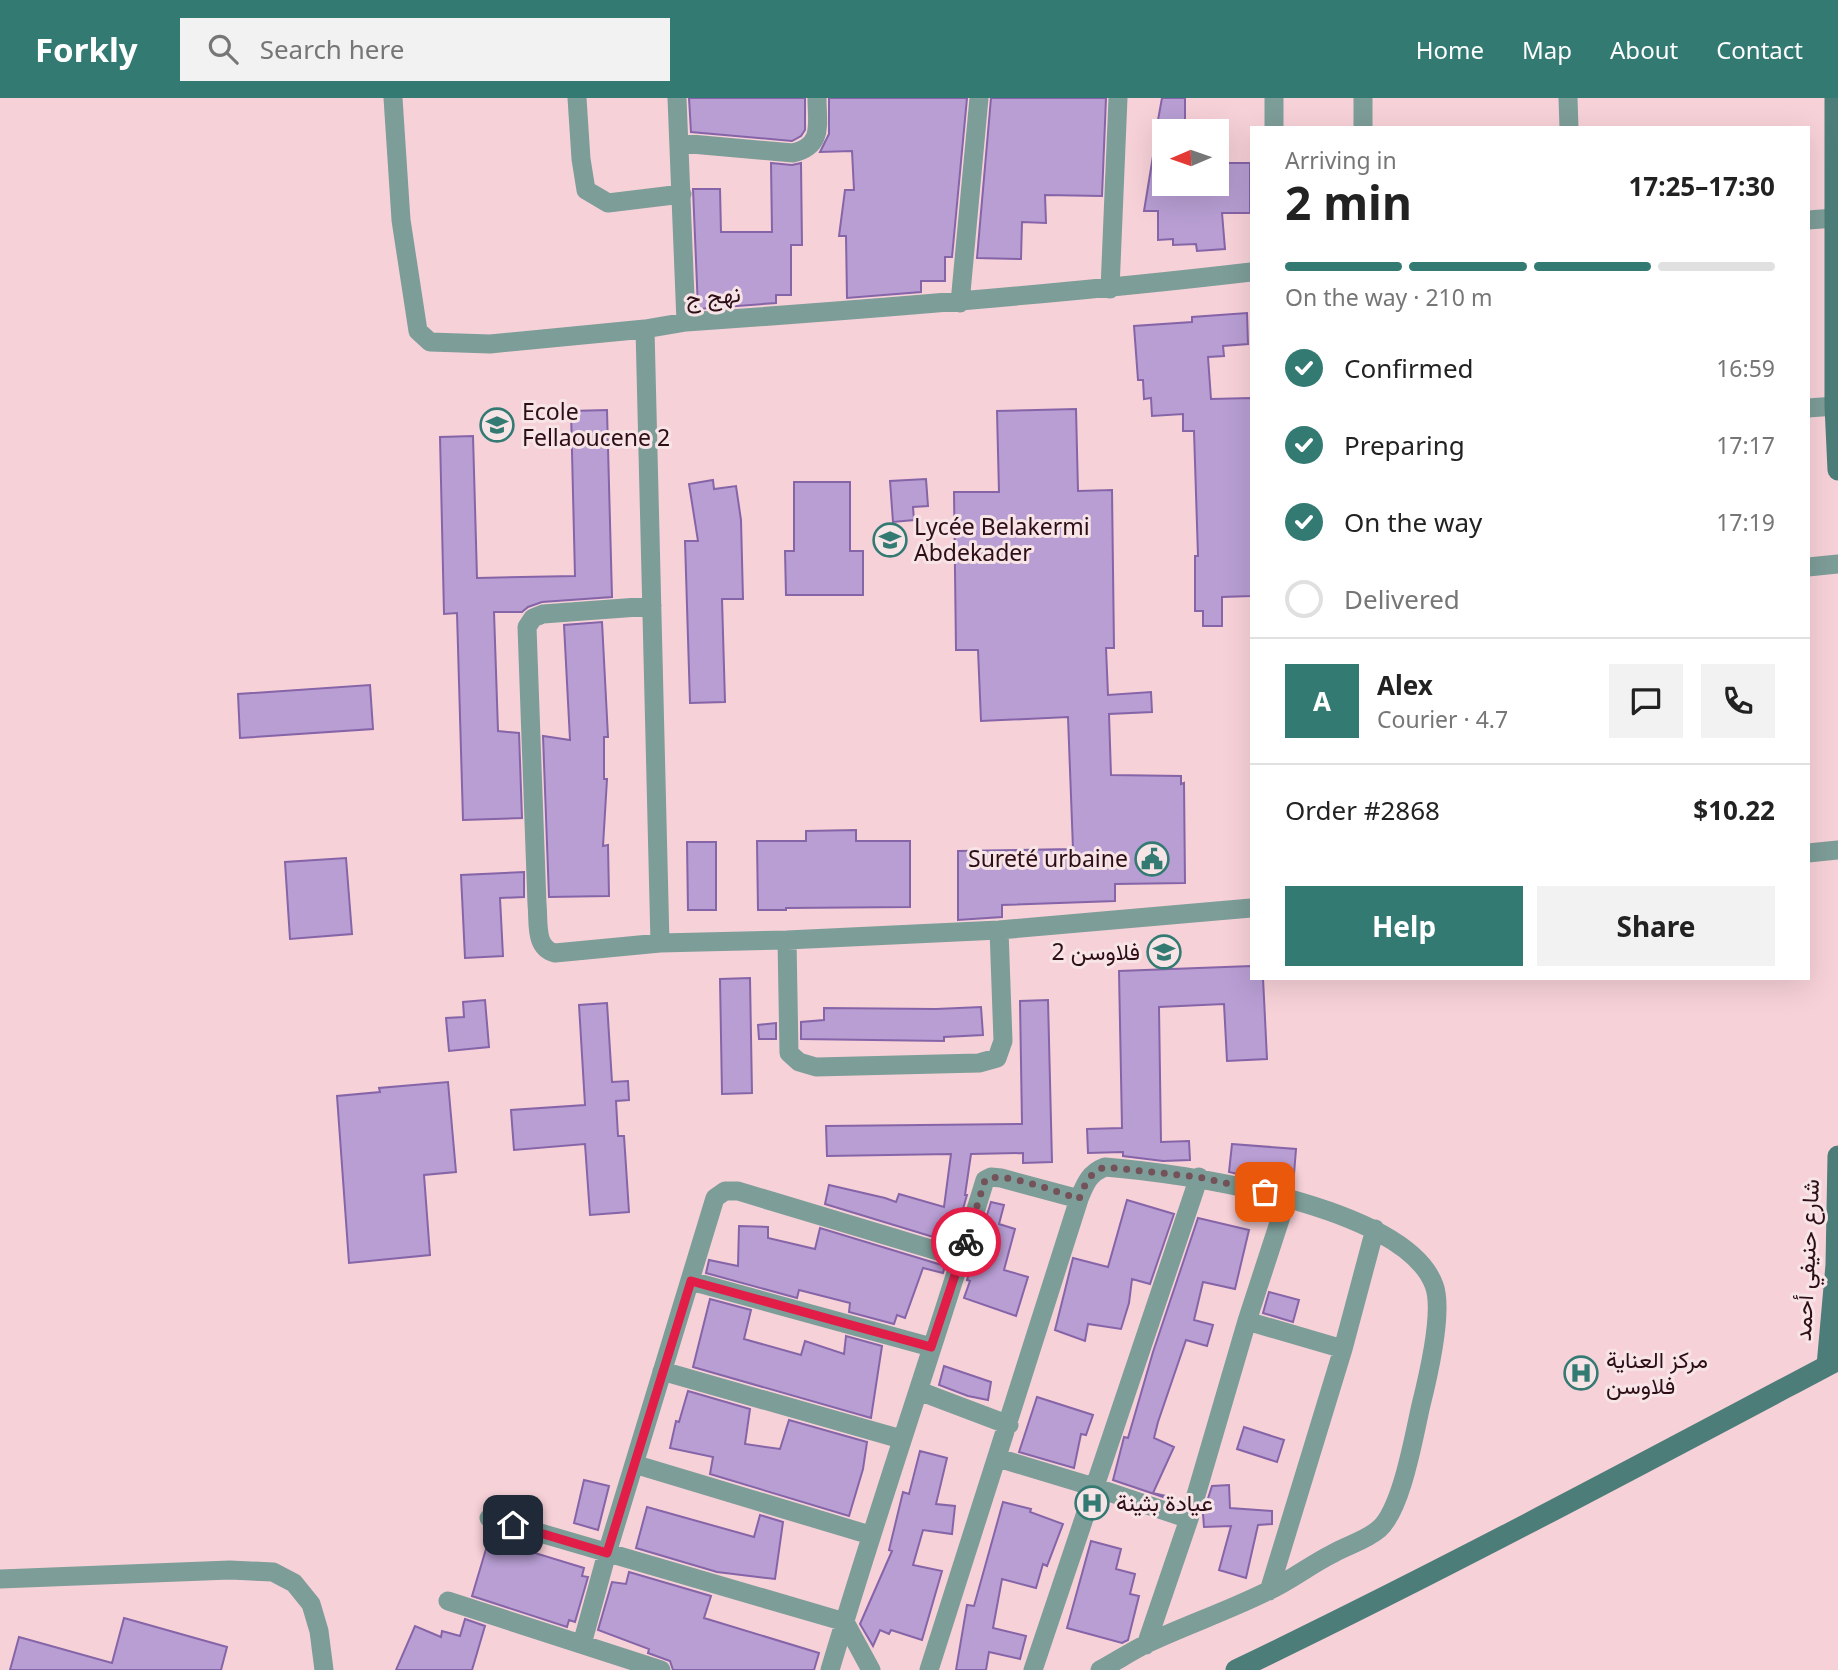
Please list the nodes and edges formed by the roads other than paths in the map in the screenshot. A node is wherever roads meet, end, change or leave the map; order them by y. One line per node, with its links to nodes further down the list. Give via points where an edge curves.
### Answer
1 (393, 98): 23 (street, نهج ج, via 401,220 418,331 430,342 490,344)
2 (577, 98): 15 (street, via 586,190 608,203)
3 (677, 98): 14 (street)
4 (817, 98): 14 (street, via 817,132 804,150 793,153)
5 (979, 98): 21 (street)
6 (1118, 98): 20 (street)
7 (1274, 98): 11 (street)
8 (1363, 98): 12 (street)
9 (1568, 98): 13 (street)
10 (1835, 98): 16 (main road)
11 (1274, 126)
12 (1363, 126)
13 (1569, 126)
14 (680, 143): 15 (street)
15 (682, 194): 22 (street)
16 (1835, 218): 17 (street); 18 (main road)
17 (1810, 220)
18 (1837, 268): 24 (main road)
19 (1250, 272): 20 (street, نهج ج)
20 (1110, 289): 21 (street, نهج ج)
21 (960, 303): 22 (street, نهج ج)
22 (686, 322): 23 (street, نهج ج)
23 (645, 329): 29 (street)
24 (1835, 406): 25 (street); 26 (main road)
25 (1810, 408)
26 (1838, 470)
27 (1838, 564): 28 (street)
28 (1810, 567)
29 (652, 606): 35 (street); 35 (street, via 543,614 533,618 527,636 542,948 555,953)
30 (1838, 850): 31 (street)
31 (1810, 853)
32 (1250, 908): 33 (street)
33 (999, 930): 34 (street); 34 (street, via 1003,1041 998,1058 979,1063 816,1067 799,1062 789,1053)
34 (787, 940): 35 (street)
35 (660, 943)
36 (1838, 1156): 46 (main road, شارع حنيفي أحمد)
37 (1199, 1177): 38 (street); 39 (street, via 1105,1167 1086,1181); 53 (street)
38 (1287, 1198): 40 (street); 43 (street)
39 (1079, 1199): 41 (street, via 987,1178); 49 (street)
40 (1375, 1229): 45 (street); 59 (street, via 1422,1264 1434,1284 1438,1303 1427,1382 1403,1480 1382,1527)
41 (961, 1258): 42 (street, via 738,1191 725,1191 715,1198 710,1210); 44 (street)
42 (691, 1281): 44 (street); 47 (street)
43 (1247, 1321): 45 (street); 55 (street)
44 (931, 1347): 48 (street)
45 (1343, 1349): 59 (street)
46 (1833, 1363): 72 (main road, via 1400,1591)
47 (662, 1371): 50 (street); 52 (street)
48 (919, 1391): 49 (street); 50 (street)
49 (1009, 1424): 51 (street)
50 (901, 1439): 56 (street)
51 (998, 1458): 53 (street); 69 (street)
52 (634, 1464): 56 (street); 57 (street)
53 (1094, 1487): 55 (street); 70 (street)
54 (489, 1518): 57 (street)
55 (1189, 1519): 63 (street)
56 (870, 1535): 61 (street)
57 (607, 1553): 61 (street); 62 (street)
58 (0, 1579): 65 (street, via 273,1572 293,1583 311,1604)
59 (1269, 1591): 63 (street)
60 (449, 1601): 62 (street)
61 (845, 1622): 67 (street); 68 (street)
62 (582, 1644): 64 (street)
63 (1146, 1644): 71 (street)
64 (616, 1663): 66 (street)
65 (324, 1670)
66 (661, 1670)
67 (831, 1670)
68 (871, 1670)
69 (929, 1670)
70 (1032, 1670)
71 (1100, 1670)
72 (1236, 1670)

